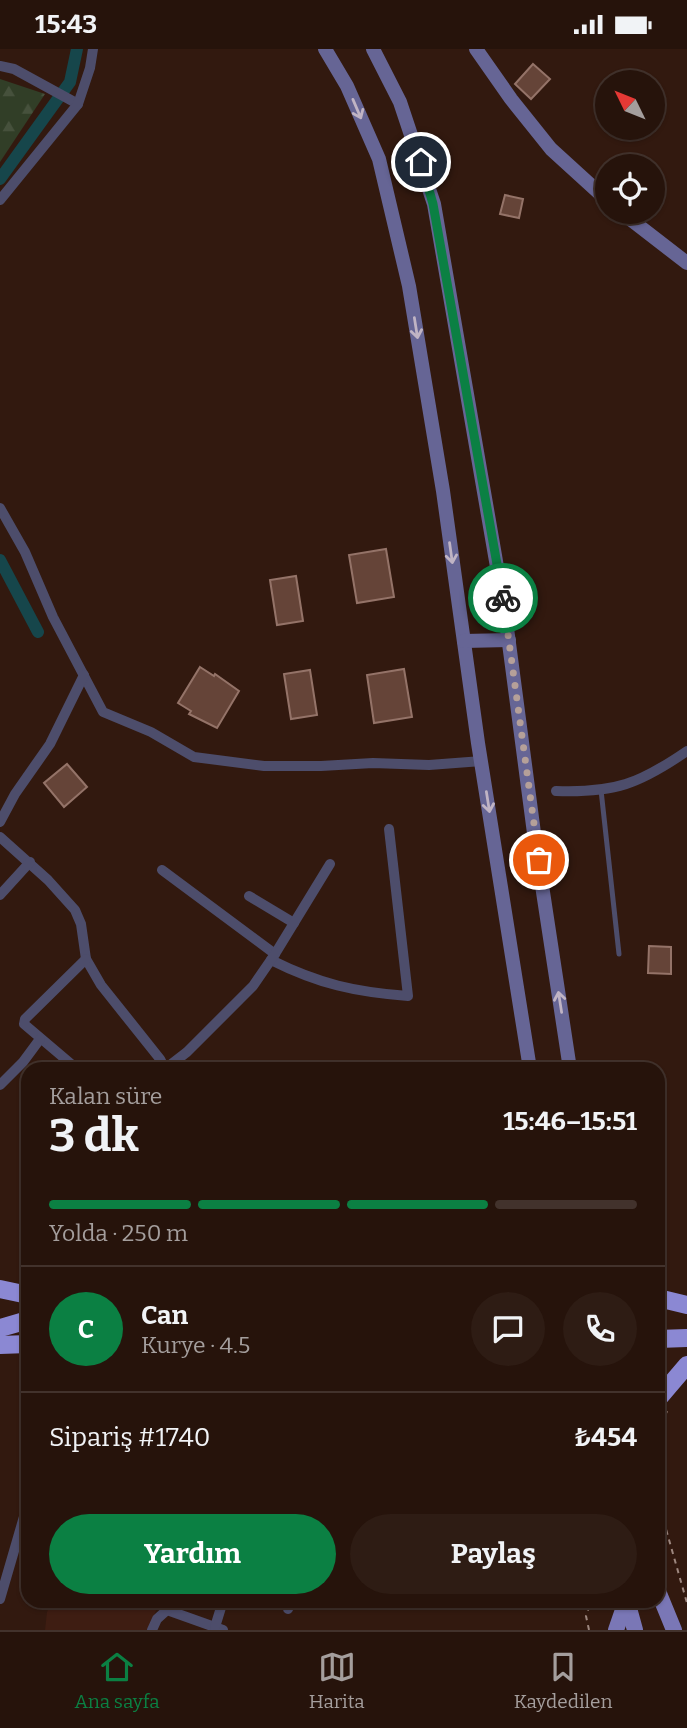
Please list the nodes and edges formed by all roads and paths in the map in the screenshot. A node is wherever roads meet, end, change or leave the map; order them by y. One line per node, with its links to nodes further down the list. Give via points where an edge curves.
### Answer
1 (93, 49): 6 (street, via 90,68)
2 (325, 49): 13 (main road, one-way to 13, via 379,159 409,285)
3 (373, 49): 12 (main road, via 400,102 433,204)
4 (476, 49): 7 (main road, via 551,149)
5 (0, 66): 6 (street)
6 (74, 101): 8 (street)
7 (595, 189)
8 (0, 200)
9 (637, 224): 10 (main road)
10 (687, 263)
11 (0, 508): 14 (street)
12 (509, 640): 13 (main road); 37 (main road, one-way to 12)
13 (464, 641): 16 (main road)
14 (84, 675): 16 (street, via 103,712 194,757 321,767); 19 (street, via 50,744)
15 (687, 751): 17 (street, via 654,774)
16 (482, 761): 36 (main road, one-way to 36)
17 (601, 790): 18 (street); 28 (lane)
18 (556, 791)
19 (0, 822)
20 (389, 829): 29 (street, via 408,996 335,987 301,975)
21 (0, 837): 22 (street)
22 (30, 862): 25 (street); 30 (street, via 75,910)
23 (330, 864): 27 (street)
24 (162, 870): 29 (street)
25 (0, 895)
26 (249, 895): 27 (street)
27 (294, 923): 29 (street)
28 (619, 954)
29 (273, 957): 35 (street, via 253,986)
30 (86, 959): 31 (street, via 25,1019 24,1024); 34 (street)
31 (40, 1039): 32 (street); 33 (street)
32 (23, 1062)
33 (68, 1062)
34 (162, 1062)
35 (174, 1062)
36 (529, 1062)
37 (569, 1062)
38 (21, 1064): 39 (street)
39 (0, 1084)
40 (0, 1292): 41 (highway)
41 (21, 1294)
42 (665, 1301): 43 (highway)
43 (687, 1305)
44 (0, 1317): 45 (highway)
45 (21, 1318)
46 (21, 1320): 47 (highway)
47 (0, 1328)
48 (687, 1338): 49 (highway)
49 (665, 1339)
50 (21, 1344): 51 (highway)
51 (0, 1345)
52 (687, 1365): 53 (highway)
53 (665, 1391)
54 (665, 1526): 57 (path)
55 (21, 1527): 56 (street)
56 (0, 1599)
57 (687, 1603)
58 (167, 1608): 67 (street)
59 (174, 1608): 66 (street)
60 (222, 1608): 66 (street)
61 (589, 1608): 68 (path)
62 (623, 1608): 69 (main road)
63 (628, 1608): 70 (main road)
64 (656, 1608): 71 (main road)
65 (665, 1608): 72 (main road)
66 (219, 1628)
67 (152, 1630)
68 (589, 1630)
69 (615, 1630)
70 (635, 1630)
71 (661, 1630)
72 (674, 1630)

